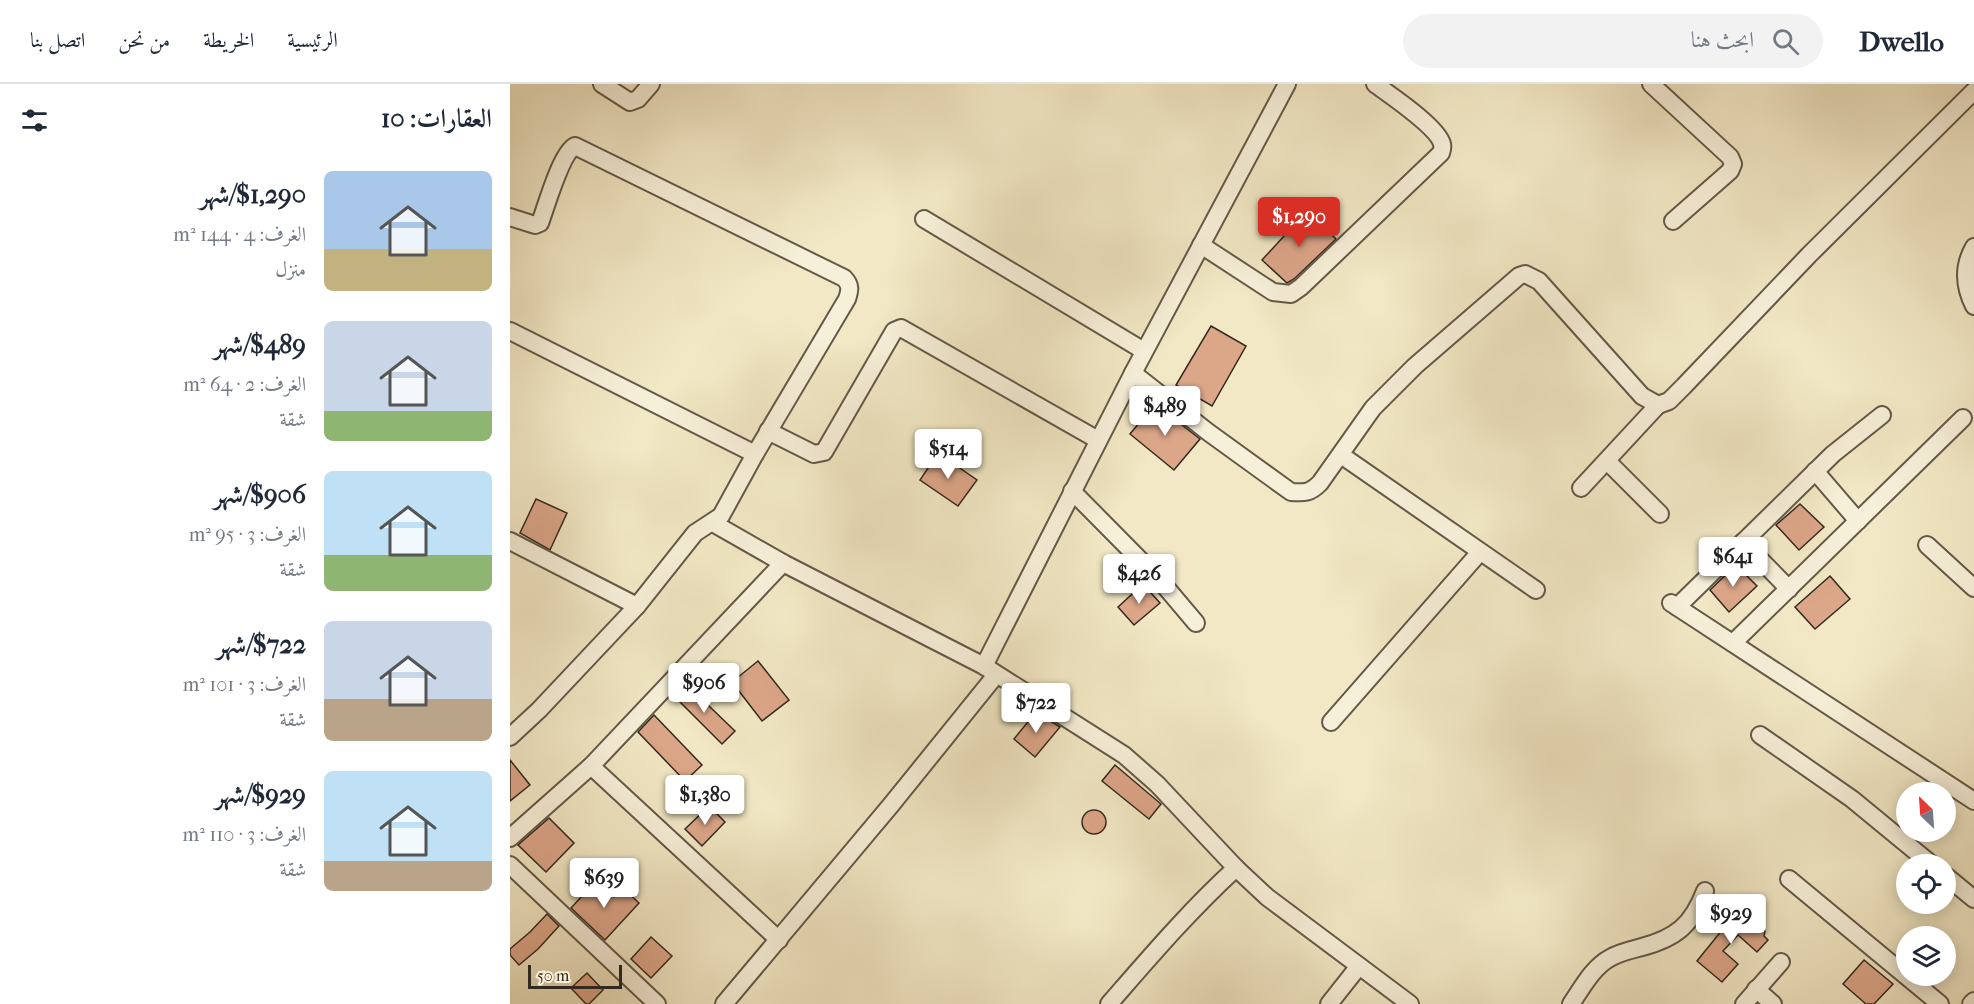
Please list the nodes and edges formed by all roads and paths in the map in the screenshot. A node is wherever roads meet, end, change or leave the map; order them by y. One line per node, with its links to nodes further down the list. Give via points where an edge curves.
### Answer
1 (602, 84): 2 (street, via 630,102)
2 (651, 84)
3 (1287, 84): 10 (street)
4 (1375, 84): 10 (street, via 1428,124 1439,136 1441,153 1301,287 1291,294 1274,292)
5 (1652, 84): 9 (street, via 1733,164 1730,171)
6 (1974, 91): 16 (street, via 1669,401)
7 (510, 217): 19 (street, via 540,223 563,162 575,146 844,278 850,290 847,298)
8 (924, 219): 14 (street)
9 (1673, 221)
10 (1201, 245): 14 (street)
11 (1974, 247): 12 (street, via 1966,268 1967,288)
12 (1974, 306)
13 (510, 331): 21 (street)
14 (1144, 351): 15 (street)
15 (1133, 373): 20 (street); 22 (street, via 1291,492 1312,491)
16 (1658, 405): 22 (street, via 1642,396 1539,281 1525,274 1415,366 1373,408); 23 (street)
17 (1882, 415): 24 (street)
18 (1963, 418): 28 (street)
19 (768, 431): 20 (street, via 814,454 824,452 894,331 901,328); 21 (street)
20 (1098, 440): 26 (street)
21 (754, 454): 29 (street, via 721,516)
22 (1341, 455): 33 (street)
23 (1607, 461): 25 (street); 27 (street)
24 (1815, 471): 28 (street); 31 (street)
25 (1581, 488)
26 (1072, 491): 39 (street, via 1158,578); 41 (street)
27 (1660, 514)
28 (1858, 521): 36 (street)
29 (713, 523): 34 (street); 38 (street, via 695,533)
30 (510, 541): 38 (street)
31 (1743, 542): 36 (street); 40 (street, via 1674,605)
32 (1927, 545): 35 (street)
33 (1480, 552): 37 (street); 42 (street)
34 (783, 563): 41 (street); 45 (street)
35 (1974, 588)
36 (1789, 589): 40 (street)
37 (1536, 590)
38 (637, 606): 44 (street)
39 (1196, 623)
40 (1733, 643): 46 (street)
41 (990, 670): 50 (street, via 1130,760); 55 (street)
42 (1331, 722)
43 (1760, 735): 48 (street, via 1844,793)
44 (510, 737)
45 (591, 766): 47 (street); 55 (street)
46 (1974, 801)
47 (510, 838)
48 (1919, 854)
49 (510, 865): 59 (street)
50 (1236, 868): 57 (street, via 1267,897); 61 (street, via 1178,924)
51 (1789, 879): 67 (street)
52 (1956, 884): 54 (street)
53 (1705, 891): 64 (street, via 1699,907 1679,932 1609,958)
54 (1974, 899)
55 (779, 940): 60 (street)
56 (1781, 962): 58 (street)
57 (1359, 966): 62 (street); 63 (street)
58 (1756, 989): 65 (street); 66 (street)
59 (657, 1004)
60 (724, 1004)
61 (1109, 1004)
62 (1329, 1004)
63 (1410, 1004)
64 (1571, 1004)
65 (1744, 1004)
66 (1773, 1004)
67 (1940, 1004)

